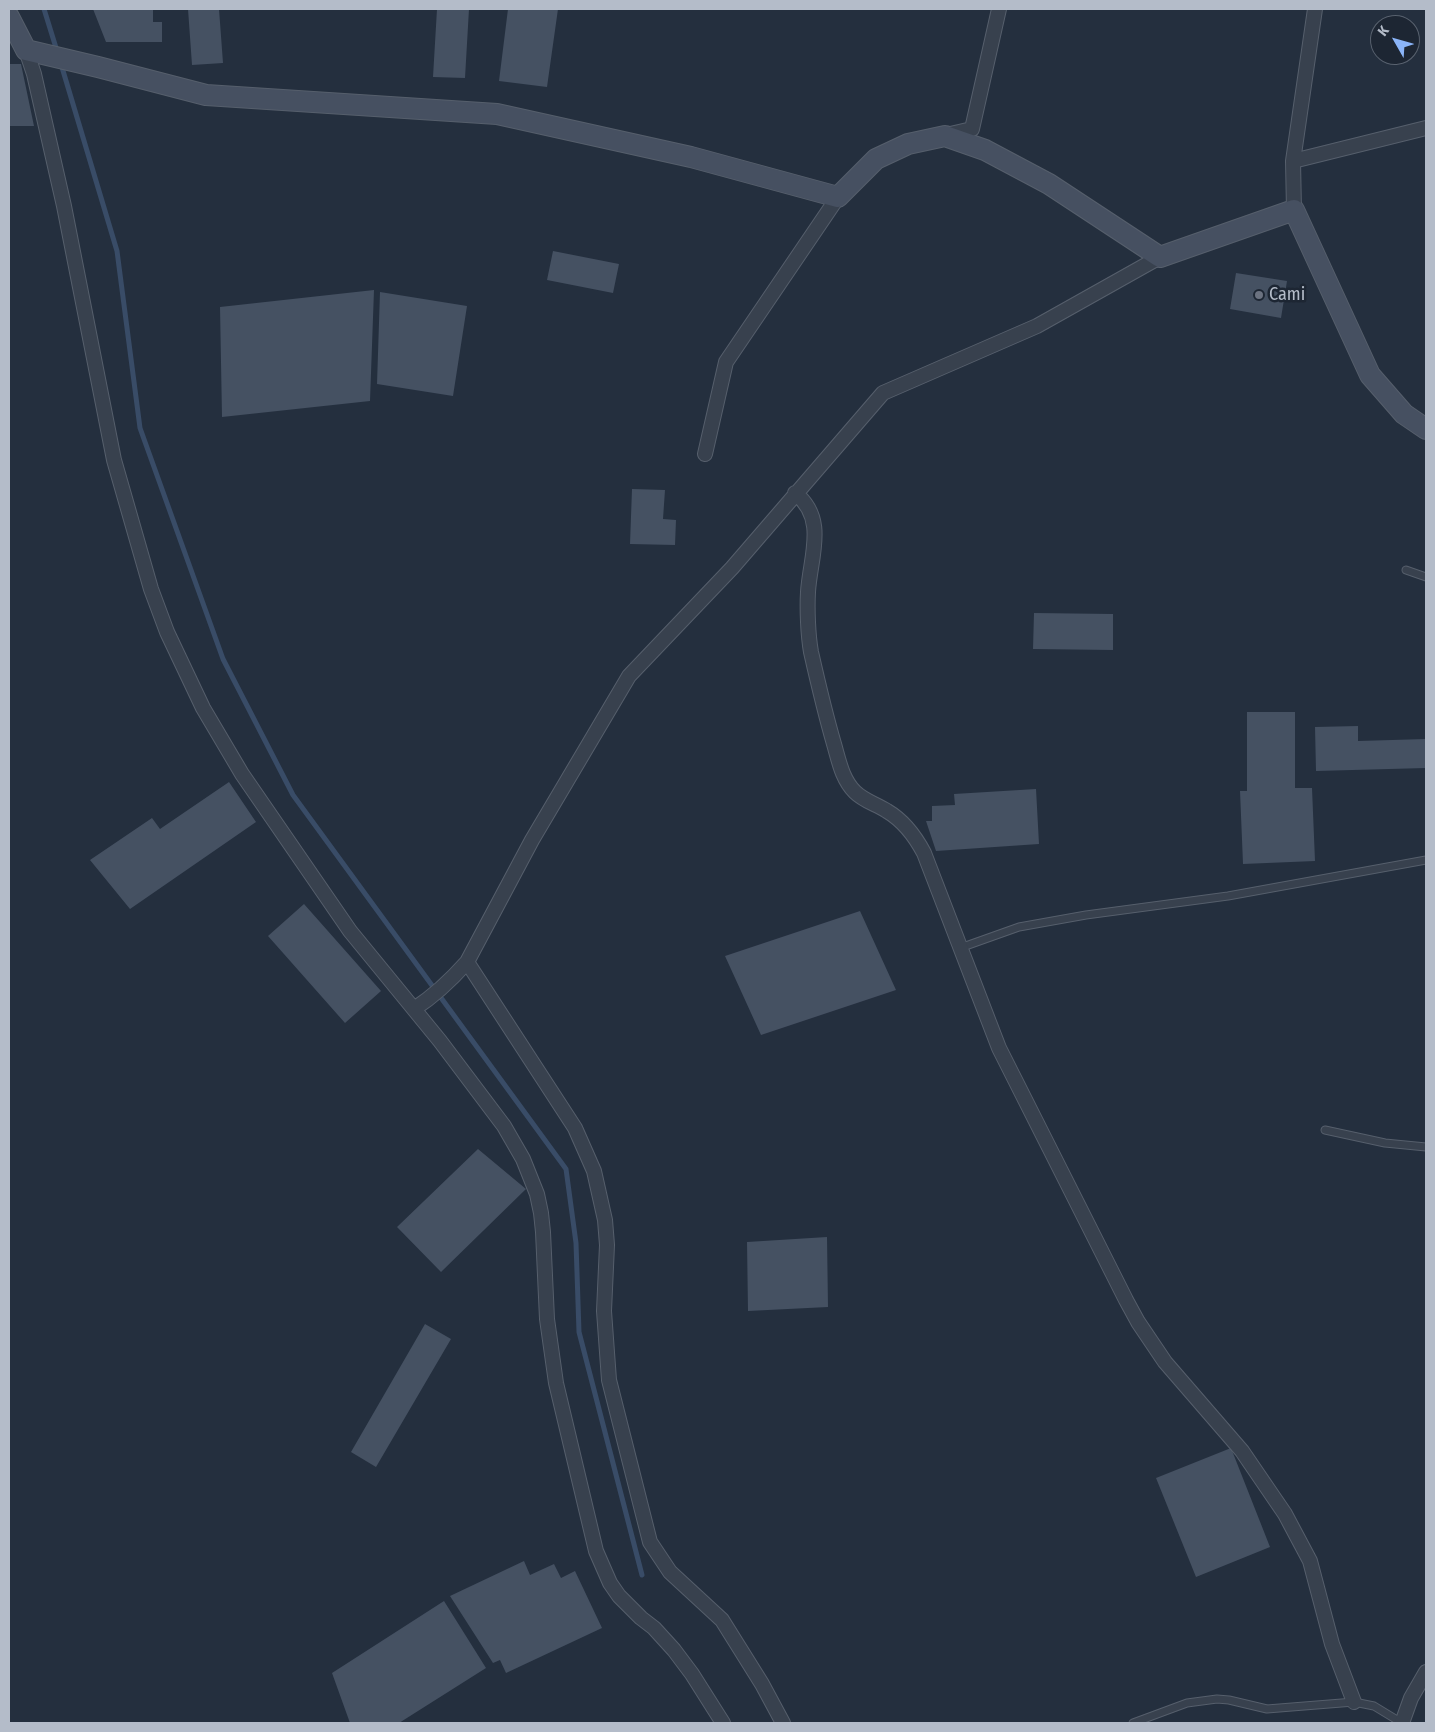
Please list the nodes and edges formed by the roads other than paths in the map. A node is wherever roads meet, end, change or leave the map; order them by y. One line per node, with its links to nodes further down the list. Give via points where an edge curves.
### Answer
1 (999, 9): 6 (street, via 972,129)
2 (1315, 9): 7 (street)
3 (9, 17): 4 (street)
4 (35, 52): 8 (street, via 206,95 497,114 691,157); 19 (street, via 34,74 64,206 114,460 167,632 203,708 242,774 350,931)
5 (1426, 128): 7 (street)
6 (945, 136): 8 (street, via 908,144 876,159); 10 (street, via 986,150 1048,184)
7 (1293, 161): 9 (street)
8 (838, 197): 12 (street, via 726,362)
9 (1294, 210): 10 (street); 11 (street, via 1370,375 1404,414)
10 (1160, 257): 13 (street, via 1037,326 883,392)
11 (1426, 429)
12 (705, 454)
13 (796, 493): 17 (street, via 810,509 815,524 808,592 810,647 844,778 864,799 900,820 918,841); 18 (street, via 732,568 628,676 532,840)
14 (1406, 570): 15 (lane)
15 (1426, 577)
16 (1426, 860): 17 (lane, via 1228,896 1019,927)
17 (960, 948): 23 (street, via 1000,1048 1138,1322 1166,1362 1242,1451 1285,1514 1310,1561 1332,1644)
18 (467, 962): 19 (street); 25 (street, via 575,1128 594,1171 607,1245 604,1311 609,1380 650,1542 670,1572 722,1620)
19 (414, 1009): 24 (street, via 504,1126 530,1176 543,1232 547,1319 556,1382 591,1535 602,1568 619,1596 654,1628 683,1662)
20 (1325, 1130): 21 (lane, via 1385,1143)
21 (1426, 1147)
22 (1426, 1672): 27 (street, via 1411,1698)
23 (1354, 1702): 26 (lane, via 1267,1709 1229,1700 1202,1700); 27 (lane, via 1374,1706)
24 (723, 1723)
25 (783, 1723)
26 (1133, 1723)
27 (1402, 1723)

